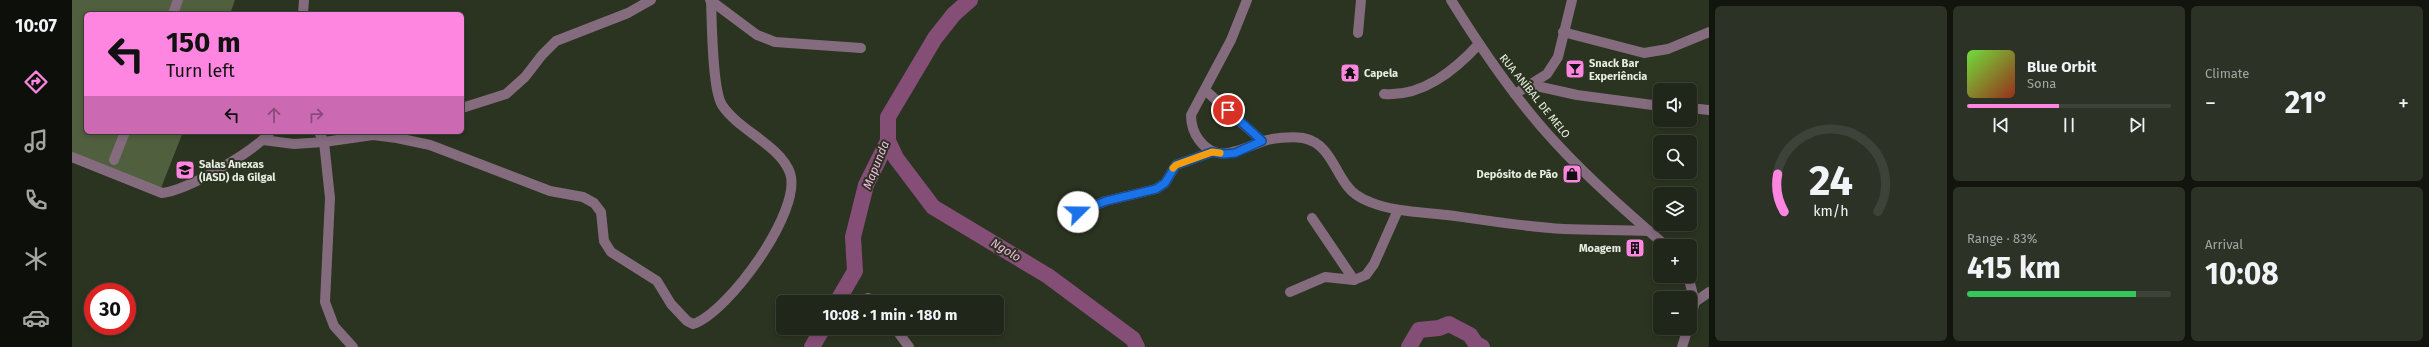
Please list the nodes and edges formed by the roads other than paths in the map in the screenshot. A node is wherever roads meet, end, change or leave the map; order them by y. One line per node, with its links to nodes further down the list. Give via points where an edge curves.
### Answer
1 (178, 0): 9 (street)
2 (304, 0): 10 (street)
3 (651, 0): 21 (street, via 628,14 556,41 525,77 506,94)
4 (710, 0): 15 (street, via 757,35 775,42); 28 (street, via 717,90 722,105 781,159 790,173 792,187 786,210 755,264 713,312 698,322 693,324 683,317 656,281 611,252 604,241 601,212 588,200 550,191 430,145)
5 (1247, 0): 17 (street, via 1231,40)
6 (1361, 0): 13 (street)
7 (1451, 0): 14 (street, RUA ANÍBAL DE MELO)
8 (1572, 0): 11 (street)
9 (174, 12)
10 (303, 12)
11 (1563, 32): 12 (street, via 1644,53 1668,49); 16 (street, via 1558,57 1547,74)
12 (1709, 32)
13 (1358, 33)
14 (1479, 44): 18 (street, via 1455,67 1428,85 1399,95); 19 (street, RUA ANÍBAL DE MELO)
15 (861, 48)
16 (1532, 85): 19 (street); 20 (street, via 1577,95)
17 (1205, 90): 30 (street); 32 (street, via 1191,115 1191,123 1202,145)
18 (1384, 94)
19 (1515, 94): 38 (street, RUA ANÍBAL DE MELO, via 1555,142)
20 (1653, 105)
21 (464, 107)
22 (1697, 109): 23 (street)
23 (1709, 110)
24 (124, 134): 34 (street)
25 (268, 134): 29 (street)
26 (320, 134): 31 (street)
27 (368, 134): 31 (street)
28 (378, 134)
29 (263, 140): 31 (street, via 294,144); 33 (street, via 240,158 176,190 162,193)
30 (1262, 141): 32 (street, via 1235,153); 35 (street, via 1302,138 1316,143 1336,165 1348,187 1358,197)
31 (324, 142): 45 (street, via 330,198 325,302 334,326)
32 (1212, 152): 36 (street, via 1176,165 1165,183 1156,189 1106,201)
33 (72, 158)
34 (114, 160)
35 (1398, 210): 38 (street, via 1563,229); 40 (street, via 1374,264 1366,275)
36 (1078, 212)
37 (1312, 218): 40 (street)
38 (1649, 231): 39 (street, RUA ANÍBAL DE MELO)
39 (1658, 239)
40 (1354, 280): 41 (street, via 1325,277)
41 (1290, 292)
42 (1709, 292): 43 (street)
43 (1697, 301)
44 (900, 335): 46 (street)
45 (352, 347)
46 (909, 347)

